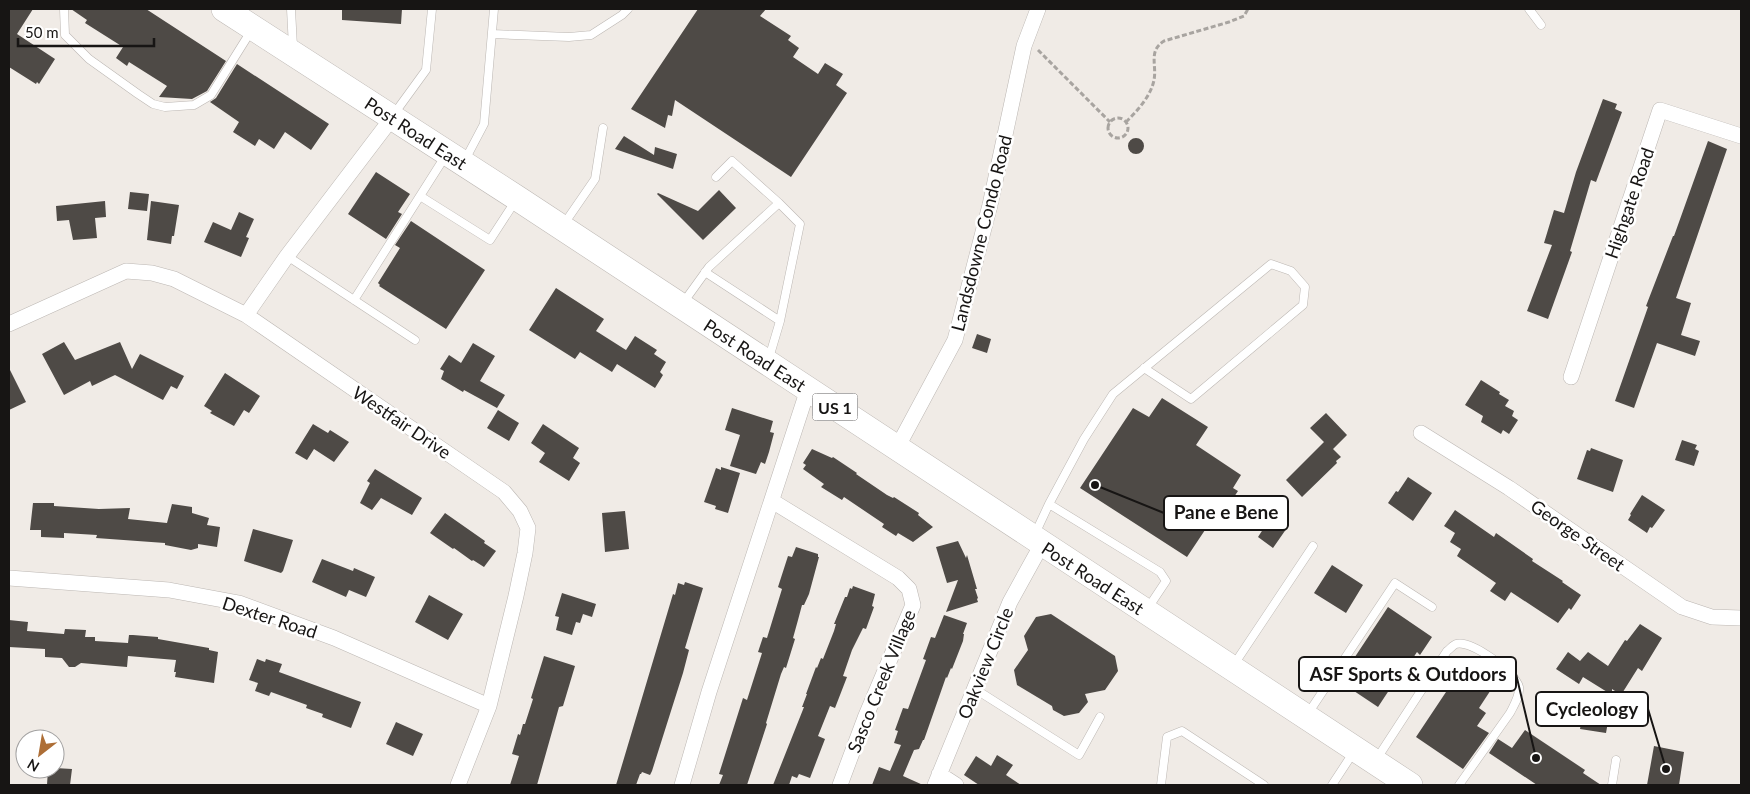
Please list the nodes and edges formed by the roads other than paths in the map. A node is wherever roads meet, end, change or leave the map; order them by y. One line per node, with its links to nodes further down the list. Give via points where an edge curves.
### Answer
1 (64, 9): 8 (lane, via 65,35 89,59 152,104 165,107 194,105 211,95)
2 (291, 9): 11 (lane)
3 (432, 9): 12 (lane, via 426,70)
4 (494, 9): 10 (lane)
5 (628, 9): 10 (lane, via 591,35)
6 (1038, 9): 34 (street, Landsdowne Condo Road, via 1024,46 990,205 955,340)
7 (1529, 9): 9 (lane)
8 (240, 17): 11 (main road, Post Road East / US 1)
9 (1541, 25)
10 (492, 34): 15 (lane, via 484,124)
11 (293, 54): 12 (main road, Post Road East / US 1)
12 (392, 118): 15 (main road, Post Road East / US 1); 21 (street)
13 (603, 128): 20 (lane, via 595,179)
14 (1741, 136): 31 (street, Highgate Road, via 1660,110)
15 (455, 158): 17 (lane); 18 (main road, Post Road East / US 1)
16 (716, 177): 19 (lane, via 732,161)
17 (420, 196): 18 (lane, via 490,240); 23 (lane)
18 (517, 198): 20 (main road, Post Road East / US 1)
19 (779, 203): 22 (lane); 26 (lane, via 800,224)
20 (562, 228): 24 (main road, Post Road East / US 1)
21 (287, 256): 23 (lane); 25 (street)
22 (706, 272): 24 (lane); 26 (lane)
23 (354, 300): 28 (lane)
24 (681, 306): 29 (main road, Post Road East / US 1)
25 (246, 315): 27 (street, Westfair Drive, via 174,279 126,271); 45 (street, Westfair Drive, via 504,492 520,511 528,528 525,553)
26 (780, 322): 29 (lane)
27 (9, 324)
28 (415, 340)
29 (768, 363): 32 (main road, Post Road East / US 1)
30 (1144, 368): 30 (lane, via 1271,264 1292,271 1305,288 1303,305 1190,399); 36 (lane, via 1113,394)
31 (1571, 377)
32 (808, 389): 34 (main road, Post Road East / US 1); 35 (street)
33 (1421, 433): 42 (street, George Street, via 1509,488 1682,607 1712,617)
34 (897, 448): 37 (main road, Post Road East / US 1)
35 (772, 501): 52 (street); 53 (street, Sasco Creek Village, via 898,578 909,590 913,605)
36 (1049, 504): 37 (lane); 41 (lane, via 1160,572 1166,581)
37 (1037, 541): 41 (main road, Post Road East / US 1); 44 (street, Oakview Circle)
38 (1313, 546): 43 (lane)
39 (9, 578): 45 (street, Dexter Road, via 168,590 239,604 334,638)
40 (1432, 606): 46 (lane, via 1395,583)
41 (1145, 612): 43 (main road, Post Road East / US 1)
42 (1741, 618)
43 (1232, 668): 46 (main road, Post Road East / US 1)
44 (975, 689): 47 (lane, via 1079,755); 50 (street, Oakview Circle)
45 (489, 706): 51 (street, Westfair Drive)
46 (1305, 716): 48 (main road, Post Road East / US 1)
47 (1100, 718)
48 (1365, 756): 57 (lane); 58 (main road, Post Road East / US 1); 59 (lane, via 1447,651 1456,644 1465,643 1506,670 1517,680 1519,689 1510,712)
49 (1616, 760): 60 (lane)
50 (937, 779): 54 (street)
51 (458, 785)
52 (682, 785)
53 (840, 785)
54 (956, 785)
55 (1161, 785): 56 (lane, via 1167,738 1182,731)
56 (1264, 785)
57 (1332, 785)
58 (1410, 785)
59 (1459, 785)
60 (1612, 785)

